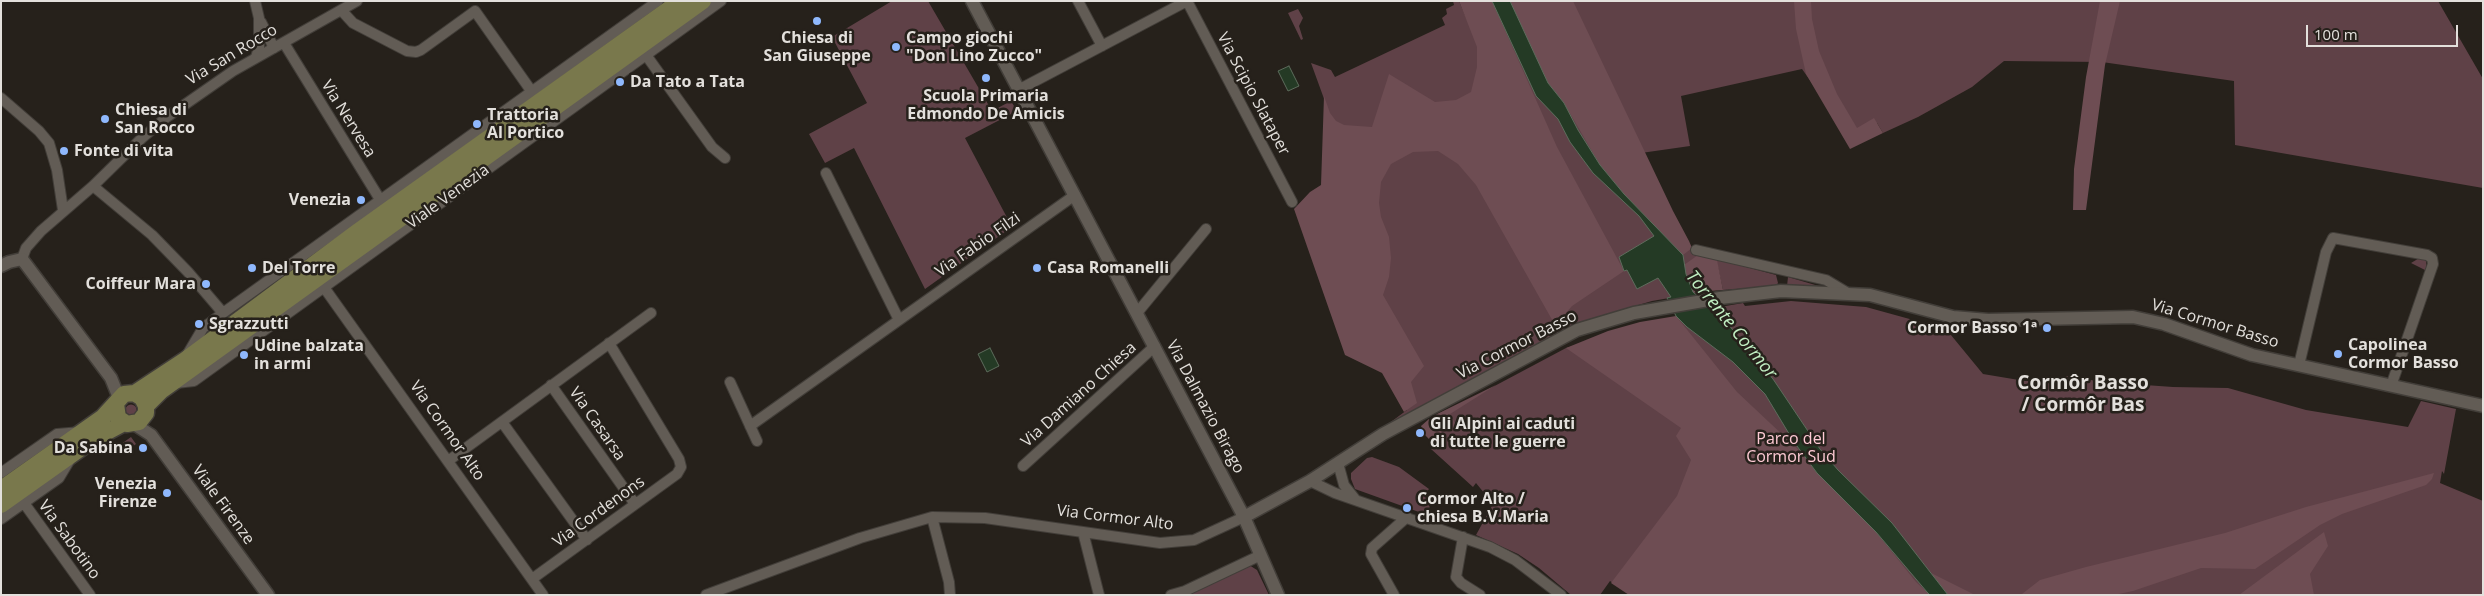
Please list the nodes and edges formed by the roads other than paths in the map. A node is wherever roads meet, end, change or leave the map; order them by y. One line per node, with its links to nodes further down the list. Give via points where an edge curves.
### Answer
1 (255, 1): 11 (street)
2 (357, 1): 10 (street, Via San Rocco)
3 (658, 1): 18 (street, Viale Venezia)
4 (680, 1): 25 (main road, Viale Venezia)
5 (703, 1): 42 (main road, Viale Venezia)
6 (721, 1): 15 (street, Viale Venezia)
7 (972, 1): 17 (street, Via Dalmazio Birago)
8 (1078, 1): 13 (street)
9 (1187, 1): 13 (street); 24 (street, Via Scipio Slataper)
10 (342, 11): 12 (street, Via San Rocco); 18 (street, via 353,23 407,50 421,50 475,11)
11 (259, 18): 14 (street); 16 (street)
12 (284, 43): 14 (street, Via San Rocco); 25 (street, Via Nervesa)
13 (1102, 46): 17 (street)
14 (274, 48): 16 (street, Via San Rocco)
15 (646, 55): 20 (street, via 712,147); 31 (street, Viale Venezia)
16 (256, 57): 22 (street, Via San Rocco, via 191,98 154,127)
17 (1020, 89): 23 (street, Via Dalmazio Birago)
18 (532, 92): 25 (street, Viale Venezia)
19 (1, 98): 26 (street, via 49,144)
20 (726, 158)
21 (826, 173): 36 (street)
22 (93, 186): 26 (street, Via San Rocco); 33 (street, via 152,235)
23 (1075, 195): 35 (street, Via Dalmazio Birago); 36 (street, Via Fabio Filzi)
24 (1292, 202)
25 (384, 205): 33 (street, Viale Venezia); 39 (main road, Viale Venezia)
26 (63, 210): 29 (street, Via San Rocco, via 34,238)
27 (1206, 229): 35 (street)
28 (1696, 250): 32 (street, Via Cormor Basso, via 1826,280)
29 (22, 260): 30 (street); 46 (street, via 111,378)
30 (1, 266)
31 (324, 286): 42 (street, Viale Venezia, via 194,381); 54 (street, Via Cormor Alto)
32 (1846, 292): 40 (street, Via Cormor Basso, via 1979,320 2133,317 2164,324 2252,355); 55 (street, Via Cormor Basso, via 1781,290 1746,294 1634,313 1594,324 1563,337 1383,434)
33 (223, 313): 39 (street, Viale Venezia, via 203,328)
34 (651, 313): 37 (street, Via Casarsa)
35 (1137, 313): 38 (street, Via Dalmazio Birago)
36 (898, 320): 50 (street, Via Fabio Filzi)
37 (609, 343): 43 (street, Via Casarsa); 62 (street, Via Cordenons, via 681,467 677,474)
38 (1155, 346): 56 (street, Via Damiano Chiesa); 65 (street, Via Dalmazio Birago)
39 (185, 360): 45 (main road, Viale Venezia)
40 (2299, 365): 44 (street, Via Cormor Basso); 44 (street, via 2329,241 2345,239 2427,255 2432,258 2432,264)
41 (730, 382): 50 (street)
42 (173, 383): 48 (main road, Viale Venezia)
43 (551, 385): 49 (street, Via Casarsa); 62 (street, Via Casarsa)
44 (2391, 386): 47 (street, Via Cormor Basso)
45 (135, 394): 46 (main road, Viale Venezia, via 124,394); 48 (main road, via 142,398)
46 (117, 401): 48 (main road, via 116,415); 51 (main road, Viale Venezia, via 104,417)
47 (2483, 406)
48 (137, 417): 53 (main road, Viale Venezia); 74 (street, Viale Firenze)
49 (502, 422): 54 (street, Via Casarsa); 70 (street)
50 (750, 426): 52 (street)
51 (82, 432): 57 (street, Viale Venezia, via 57,434); 59 (main road, Viale Venezia)
52 (757, 441)
53 (73, 453): 61 (street, via 59,478); 63 (main road, Viale Venezia)
54 (448, 461): 72 (street, Via Cormor Alto)
55 (1338, 463): 58 (street, Via Cormor Alto); 60 (street, via 1344,485)
56 (1023, 466)
57 (1, 473)
58 (1310, 481): 60 (street); 65 (street, Via Cormor Alto)
59 (1, 489)
60 (1355, 499): 66 (street)
61 (24, 503): 67 (street); 73 (street, Via Sabotino)
62 (635, 504): 70 (street, Via Cordenons)
63 (1, 505)
64 (932, 517): 68 (street, Via Cormor Alto, via 985,518); 76 (street, Via Cormor Alto, via 860,538); 77 (street)
65 (1244, 517): 68 (street, Via Cormor Alto, via 1208,535 1177,542 1160,543); 71 (street, Via Dalmazio Birago)
66 (1407, 517): 69 (street); 81 (street, via 1372,548 1371,554)
67 (1, 519)
68 (1083, 532): 78 (street)
69 (1463, 537): 82 (street, via 1456,577 1461,584); 83 (street, via 1515,560)
70 (586, 540): 72 (street, Via Cordenons)
71 (1261, 555): 79 (street); 80 (street, Via Dalmazio Birago)
72 (532, 579): 75 (street, Via Cormor Alto)
73 (90, 595)
74 (268, 595)
75 (543, 595)
76 (706, 595)
77 (950, 595)
78 (1099, 595)
79 (1171, 595)
80 (1278, 595)
81 (1394, 595)
82 (1480, 595)
83 (1561, 595)

